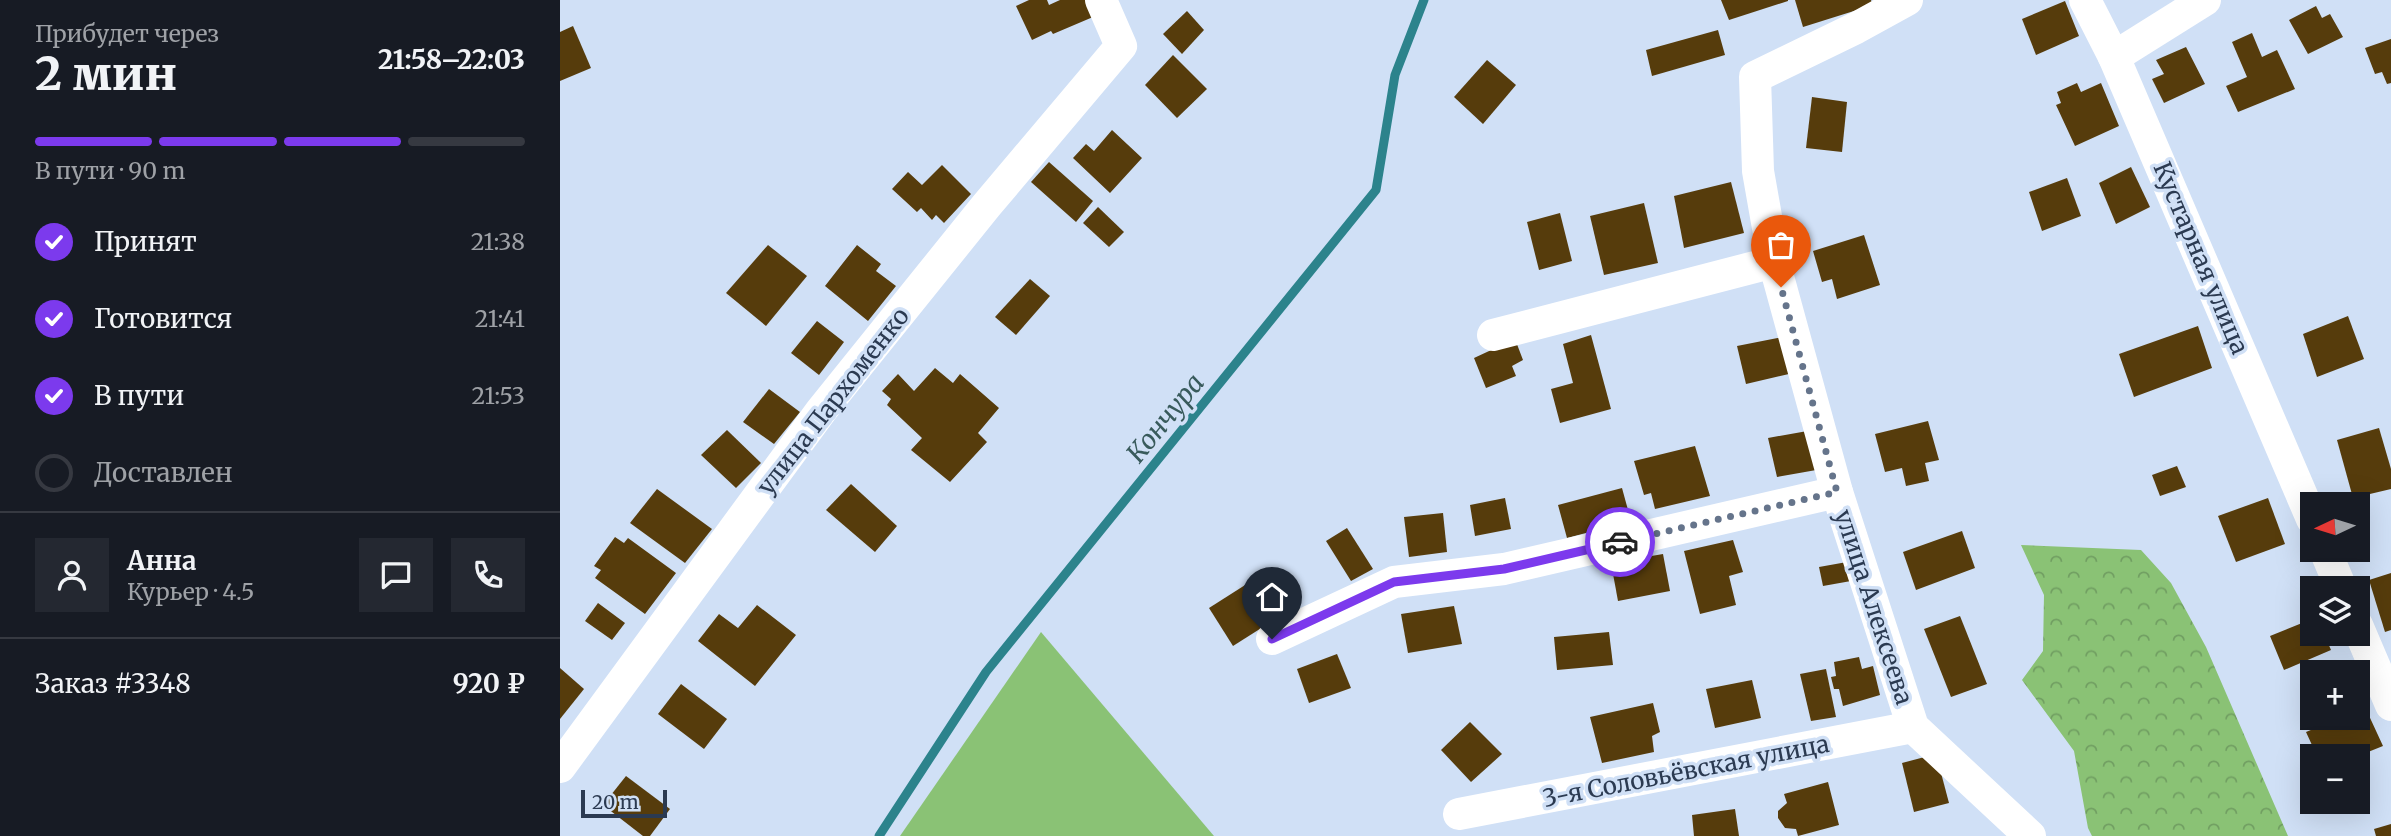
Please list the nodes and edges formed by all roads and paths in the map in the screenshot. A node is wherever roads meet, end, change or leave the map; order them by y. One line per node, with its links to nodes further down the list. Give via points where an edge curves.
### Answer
1 (1101, 0): 15 (street, улица Пархоменко, via 1121,46 821,411)
2 (1907, 0): 6 (street, улица Алексеева, via 1755,77 1758,171)
3 (2085, 0): 5 (street, Кустарная улица)
4 (2205, 0): 5 (street)
5 (2114, 57): 9 (street, Кустарная улица)
6 (1774, 262): 7 (street); 8 (street, улица Алексеева)
7 (1493, 335)
8 (1837, 492): 10 (street, via 1504,569 1394,582); 14 (street, улица Алексеева)
9 (2300, 492)
10 (1272, 639)
11 (2370, 642): 12 (street)
12 (2381, 656): 13 (street)
13 (2391, 705)
14 (1913, 727): 16 (street, 3-я Соловьёвская улица); 17 (street)
15 (560, 767)
16 (1459, 814)
17 (2030, 836)

